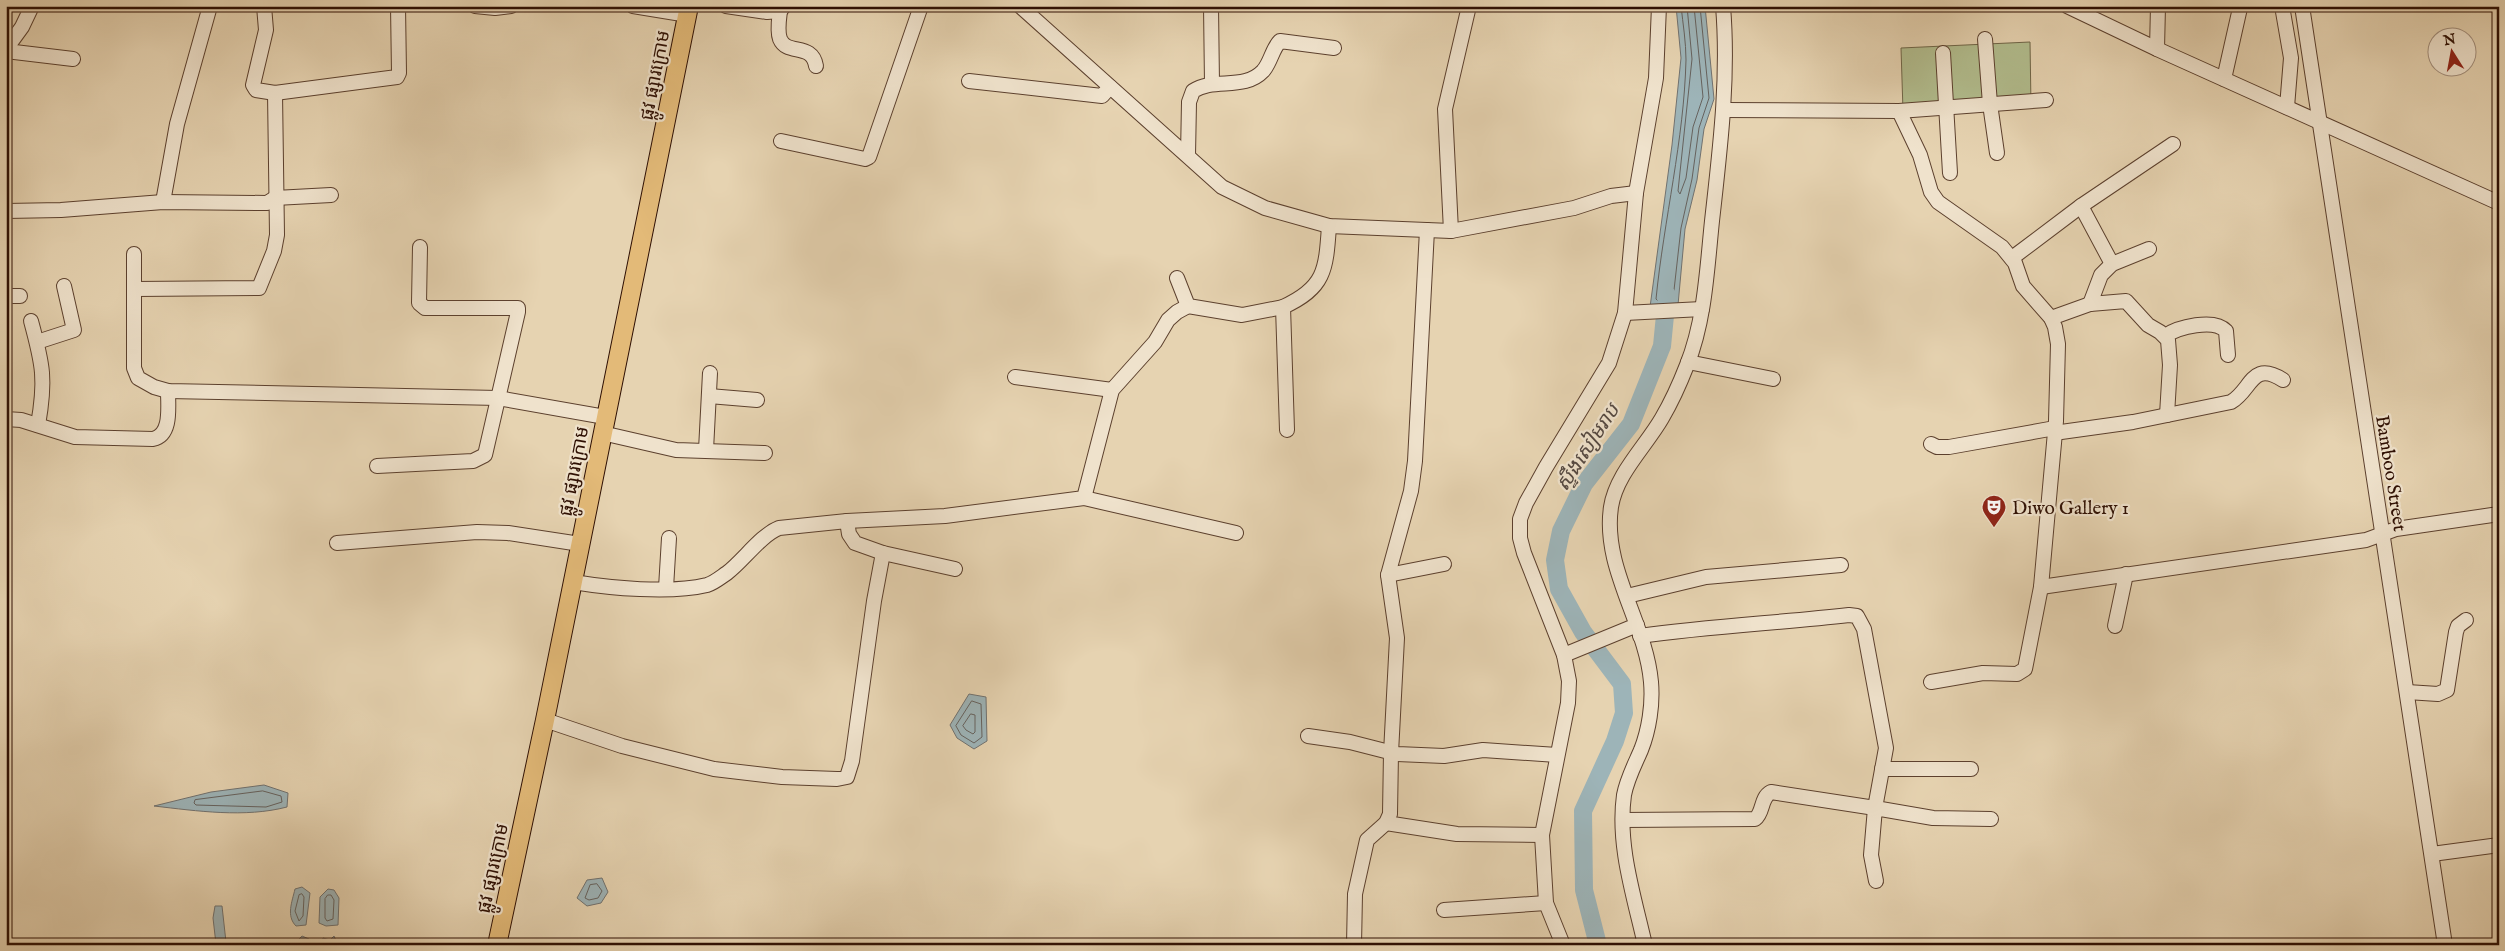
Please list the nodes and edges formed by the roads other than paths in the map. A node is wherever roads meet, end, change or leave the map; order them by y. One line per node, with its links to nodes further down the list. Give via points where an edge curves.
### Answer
1 (32, 6): 25 (street)
2 (210, 6): 49 (street, via 177,124)
3 (264, 6): 33 (street, via 266,30 253,85 256,90)
4 (398, 6): 33 (street, via 397,77)
5 (474, 6): 6 (street)
6 (511, 6)
7 (633, 6): 21 (street)
8 (726, 6): 19 (street, via 767,12)
9 (921, 6): 41 (street, via 869,158)
10 (1020, 6): 32 (street)
11 (1211, 6): 31 (street)
12 (1469, 6): 55 (street, via 1445,109)
13 (1659, 6): 46 (street, via 1656,78)
14 (1723, 6): 38 (street, via 1726,44)
15 (2067, 6): 24 (street)
16 (2158, 6): 24 (street)
17 (2282, 6): 36 (street, via 2291,58)
18 (2302, 6): 40 (street, Bamboo Street)
19 (782, 8): 28 (street, via 780,39 783,44 809,52)
20 (2240, 8): 29 (street)
21 (688, 10): 87 (main road, ផ្លូវ ផ្សារក្រោម)
22 (1985, 39): 35 (street)
23 (1334, 48): 31 (street, via 1280,41 1261,73 1246,81)
24 (2157, 49): 29 (street)
25 (6, 50): 27 (street)
26 (1943, 53): 37 (street)
27 (73, 59)
28 (816, 66)
29 (2224, 79): 36 (street)
30 (969, 82): 32 (street, via 1102,96)
31 (1212, 84): 44 (street, via 1193,90)
32 (1110, 87): 44 (street)
33 (275, 94): 48 (street)
34 (2046, 100): 35 (street)
35 (1990, 104): 37 (street); 43 (street)
36 (2287, 107): 40 (street)
37 (1946, 108): 39 (street); 45 (street)
38 (1724, 110): 39 (street); 67 (street)
39 (1899, 111): 59 (street, via 1938,202 1984,232)
40 (2318, 122): 50 (street); 98 (street, Bamboo Street)
41 (781, 141)
42 (2173, 144): 51 (street)
43 (1998, 153)
44 (1188, 155): 53 (street, via 1222,187 1265,208)
45 (1950, 173)
46 (1636, 193): 55 (street); 68 (street)
47 (331, 195): 48 (street)
48 (275, 198): 49 (street, via 266,203); 63 (street, via 277,235 259,288)
49 (163, 202): 52 (street)
50 (2499, 203)
51 (2081, 206): 59 (street); 60 (street)
52 (6, 211)
53 (1330, 226): 54 (street); 66 (street, via 1327,258 1317,285 1302,298)
54 (1427, 230): 55 (street); 107 (street, via 1415,461)
55 (1451, 231)
56 (420, 247): 82 (street, via 419,303 424,308 518,308)
57 (2149, 249): 60 (street)
58 (134, 254): 63 (street)
59 (2012, 258): 69 (street, via 2023,286)
60 (2112, 264): 64 (street, via 2101,275)
61 (1177, 278): 65 (street)
62 (64, 286): 72 (street, via 74,330)
63 (135, 289): 80 (street, via 136,374 141,381)
64 (2090, 304): 69 (street); 71 (street, via 2126,301 2148,325)
65 (1188, 306): 66 (street, via 1242,315); 79 (street, via 1168,320 1155,342)
66 (1282, 307): 88 (street)
67 (1698, 309): 68 (street); 74 (street)
68 (1631, 312): 115 (street, via 1609,363 1546,467 1520,519 1524,553)
69 (2051, 318): 89 (street, via 2058,344)
70 (31, 321): 72 (street)
71 (2165, 336): 73 (street, via 2181,328 2219,326 2226,331); 84 (street, via 2170,365)
72 (37, 342): 86 (street, via 43,364)
73 (2228, 356)
74 (1688, 362): 77 (street); 111 (street, via 1662,418 1618,486 1611,507 1614,553)
75 (710, 373): 81 (street)
76 (1015, 377): 79 (street)
77 (1773, 379)
78 (2283, 380): 84 (street, via 2263,372 2231,402)
79 (1112, 390): 94 (street)
80 (168, 391): 82 (street); 86 (street, via 166,427 157,438 76,437)
81 (709, 396): 83 (street); 91 (street)
82 (498, 398): 87 (street); 93 (street, via 485,455 480,459)
83 (757, 400)
84 (2167, 414): 89 (street, via 2133,422)
85 (6, 419): 86 (street)
86 (38, 425)
87 (604, 425): 91 (street, via 676,450); 101 (main road, ផ្លូវ ផ្សារក្រោម)
88 (1287, 430)
89 (2055, 431): 90 (street, via 1949,448); 109 (street)
90 (1931, 444)
91 (706, 450): 92 (street)
92 (765, 453)
93 (376, 466)
94 (1084, 498): 96 (street, via 945,516); 97 (street)
95 (2499, 514): 98 (street, via 2396,529)
96 (847, 521): 102 (street, via 849,534 855,543); 110 (street, via 779,528 712,584)
97 (1236, 533)
98 (2382, 534): 106 (street, via 2366,540); 117 (street, Bamboo Street)
99 (669, 538): 110 (street)
100 (337, 543): 101 (street, via 485,532)
101 (580, 544): 108 (main road, ផ្លូវ ផ្សារក្រោម)
102 (883, 553): 105 (street); 118 (street, via 847,777 837,780 714,770 622,746)
103 (1444, 564): 107 (street)
104 (1841, 566): 111 (street, via 1706,577)
105 (955, 569)
106 (2126, 574): 109 (street); 113 (street)
107 (1388, 575): 120 (street, via 1397,638)
108 (573, 582): 110 (street, via 622,588); 118 (main road, ផ្លូវ ផ្សារក្រោម)
109 (2041, 587): 116 (street, via 2025,669 2017,674 1983,673)
110 (666, 588)
111 (1627, 596): 114 (street)
112 (2466, 620): 117 (street, via 2456,632 2444,693)
113 (2115, 626)
114 (1639, 631): 115 (street, via 1616,634); 122 (street, via 1857,616 1864,630 1886,748); 126 (street, via 1651,682 1649,718 1624,794)
115 (1564, 655): 121 (street, via 1569,694)
116 (1931, 682)
117 (2407, 692): 130 (street, Bamboo Street)
118 (545, 720): 134 (main road, ផ្លូវ ផ្សារក្រោម)
119 (1308, 736): 120 (street, via 1350,742)
120 (1391, 753): 121 (street, via 1444,756 1483,750); 127 (street, via 1390,814)
121 (1557, 755): 128 (street)
122 (1882, 769): 123 (street); 124 (street)
123 (1971, 769)
124 (1875, 808): 125 (street, via 1933,818); 126 (street, via 1771,792 1764,798 1760,815 1755,819); 131 (street, via 1871,856)
125 (1991, 819)
126 (1623, 820): 137 (street, via 1626,861)
127 (1386, 823): 128 (street, via 1457,834); 135 (street, via 1367,840 1355,894)
128 (1542, 835): 132 (street)
129 (2499, 845): 130 (street)
130 (2432, 854): 138 (street, Bamboo Street)
131 (1876, 881)
132 (1546, 903): 133 (street); 136 (street)
133 (1444, 910)
134 (497, 945)
135 (1354, 945)
136 (1563, 945)
137 (1645, 945)
138 (2445, 945)

